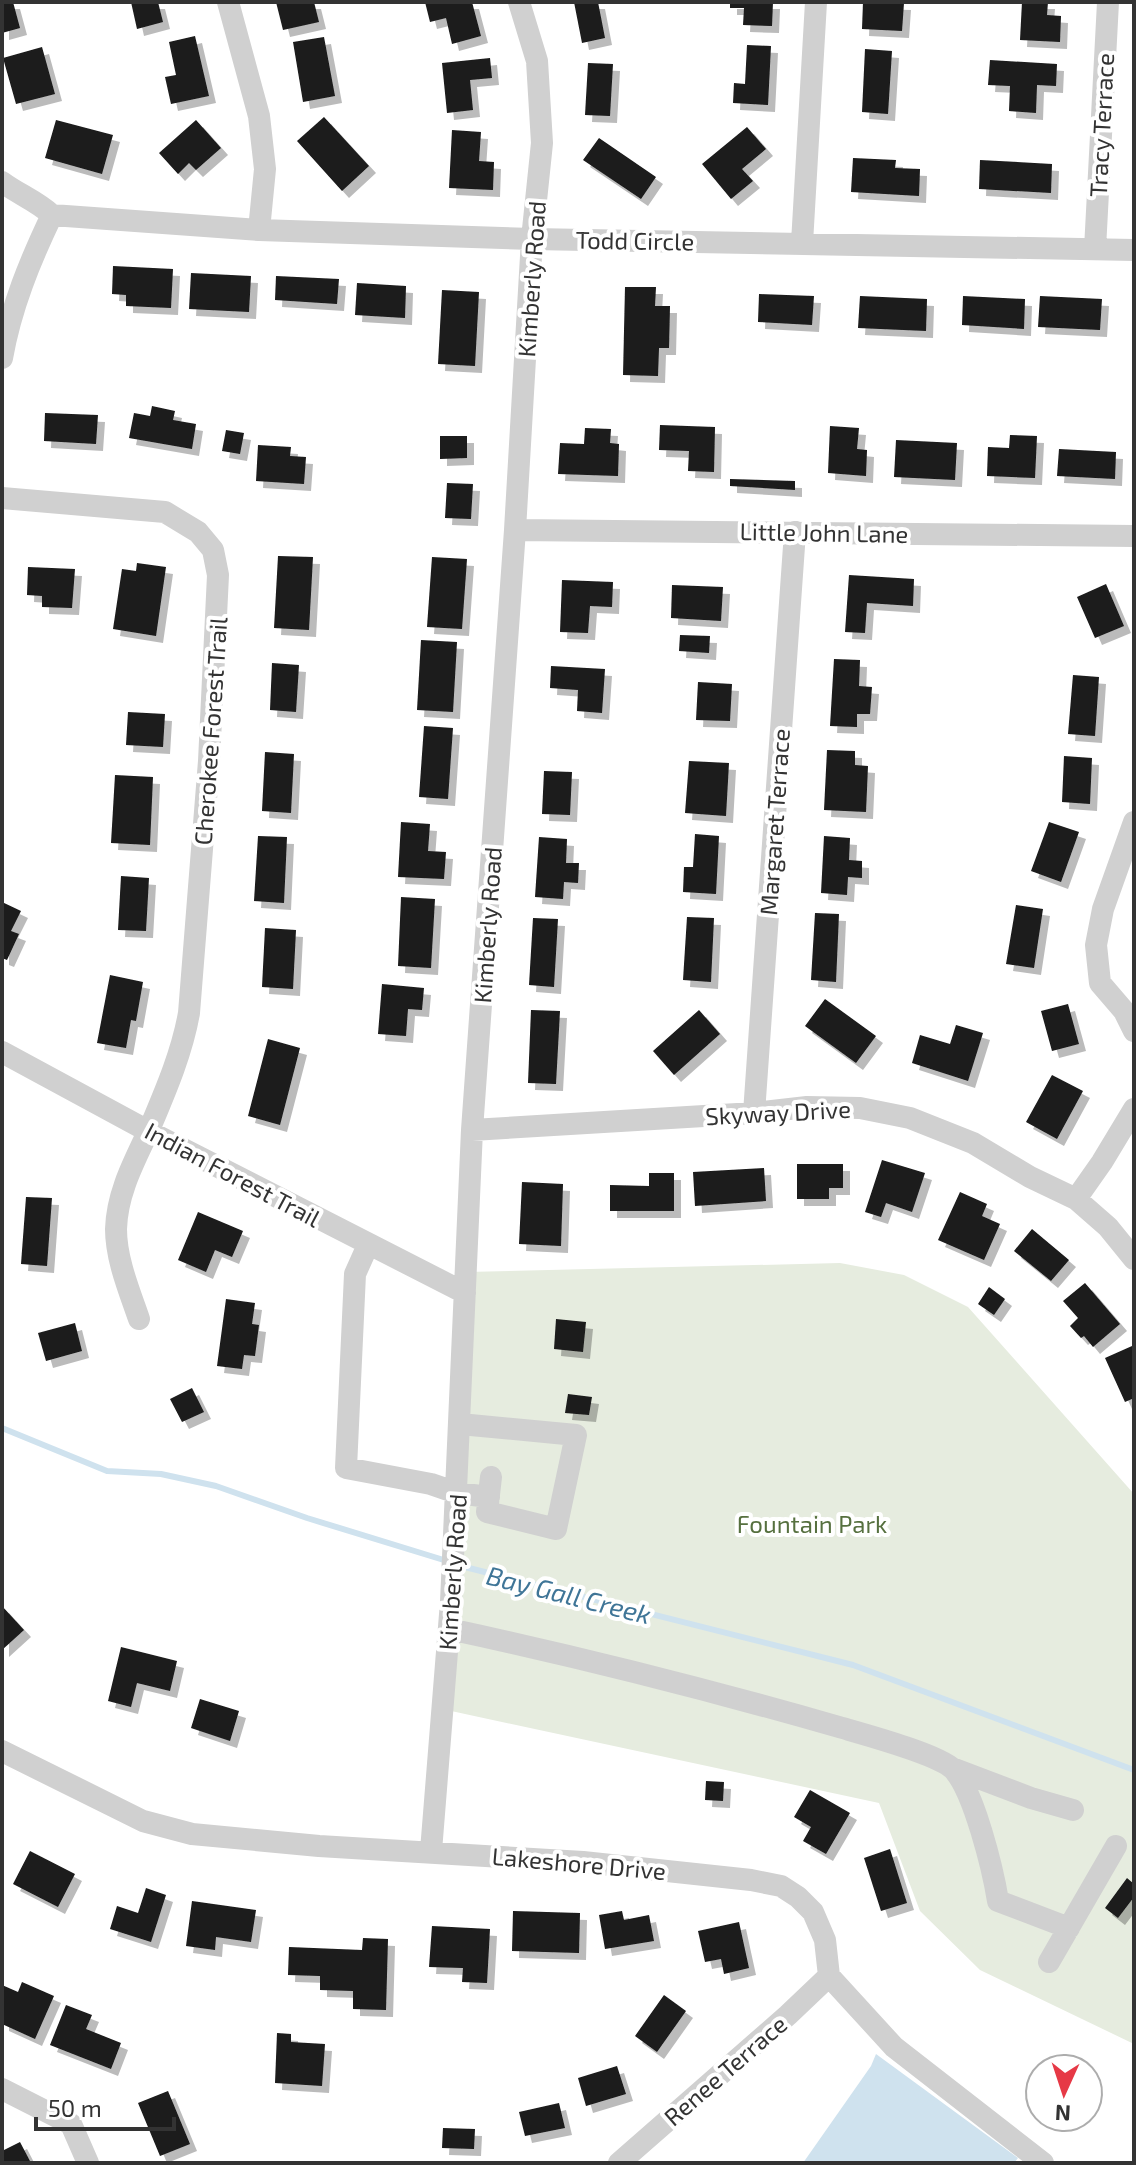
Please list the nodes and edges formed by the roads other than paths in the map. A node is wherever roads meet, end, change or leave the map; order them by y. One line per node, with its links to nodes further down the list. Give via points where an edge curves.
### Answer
1 (228, 2): 7 (street, via 259,116 265,169)
2 (519, 2): 8 (street, Kimberly Road, via 537,61 542,143)
3 (816, 2): 9 (street)
4 (1108, 2): 10 (street, Tracy Terrace)
5 (2, 182): 6 (street, Todd Circle)
6 (52, 215): 7 (street, Todd Circle); 12 (street, via 27,267)
7 (259, 230): 8 (street, Todd Circle)
8 (532, 239): 9 (street, Todd Circle); 14 (street, Kimberly Road)
9 (802, 243): 10 (street, Todd Circle)
10 (1095, 249): 11 (street, Todd Circle)
11 (1134, 250)
12 (2, 358)
13 (2, 498): 23 (street, Cherokee Forest Trail, via 165,512 198,532 213,550 219,601 189,1013 177,1060)
14 (515, 530): 15 (street, Little John Lane); 22 (street, Kimberly Road)
15 (795, 532): 16 (street, Little John Lane); 21 (street, Margaret Terrace)
16 (1134, 536)
17 (1134, 822): 18 (street, via 1096,945 1100,983)
18 (1134, 1031)
19 (2, 1052): 23 (street, Indian Forest Trail)
20 (1134, 1109): 24 (street)
21 (754, 1113): 22 (street, Skyway Drive); 24 (street, Skyway Drive, via 860,1108 910,1118 973,1143)
22 (472, 1130): 27 (street, Kimberly Road)
23 (148, 1131): 25 (street, Indian Forest Trail); 28 (street, Cherokee Forest Trail, via 122,1191 116,1231)
24 (1076, 1199): 26 (street, Skyway Drive)
25 (368, 1245): 27 (street, Indian Forest Trail); 30 (street, via 355,1274 346,1468)
26 (1134, 1259)
27 (465, 1293): 29 (street, Kimberly Road)
28 (139, 1319)
29 (460, 1424): 30 (street, Kimberly Road); 30 (street, via 576,1435 556,1529 487,1512 490,1487)
30 (457, 1493): 31 (street, Kimberly Road)
31 (449, 1629): 33 (street, via 770,1707 899,1744); 36 (street, Kimberly Road)
32 (2, 1751): 36 (street, Lakeshore Drive, via 143,1821 192,1834)
33 (952, 1768): 34 (street); 37 (street, via 965,1787 998,1901)
34 (1073, 1810)
35 (1116, 1846): 37 (street)
36 (431, 1851): 39 (street, Lakeshore Drive, via 583,1862 781,1886 813,1912 825,1940)
37 (1069, 1928): 38 (street)
38 (1049, 1962)
39 (829, 1976): 42 (street, Renee Terrace); 43 (street, via 894,2047)
40 (2, 2089): 41 (street, via 71,2124)
41 (88, 2163)
42 (619, 2163)
43 (1043, 2163)

